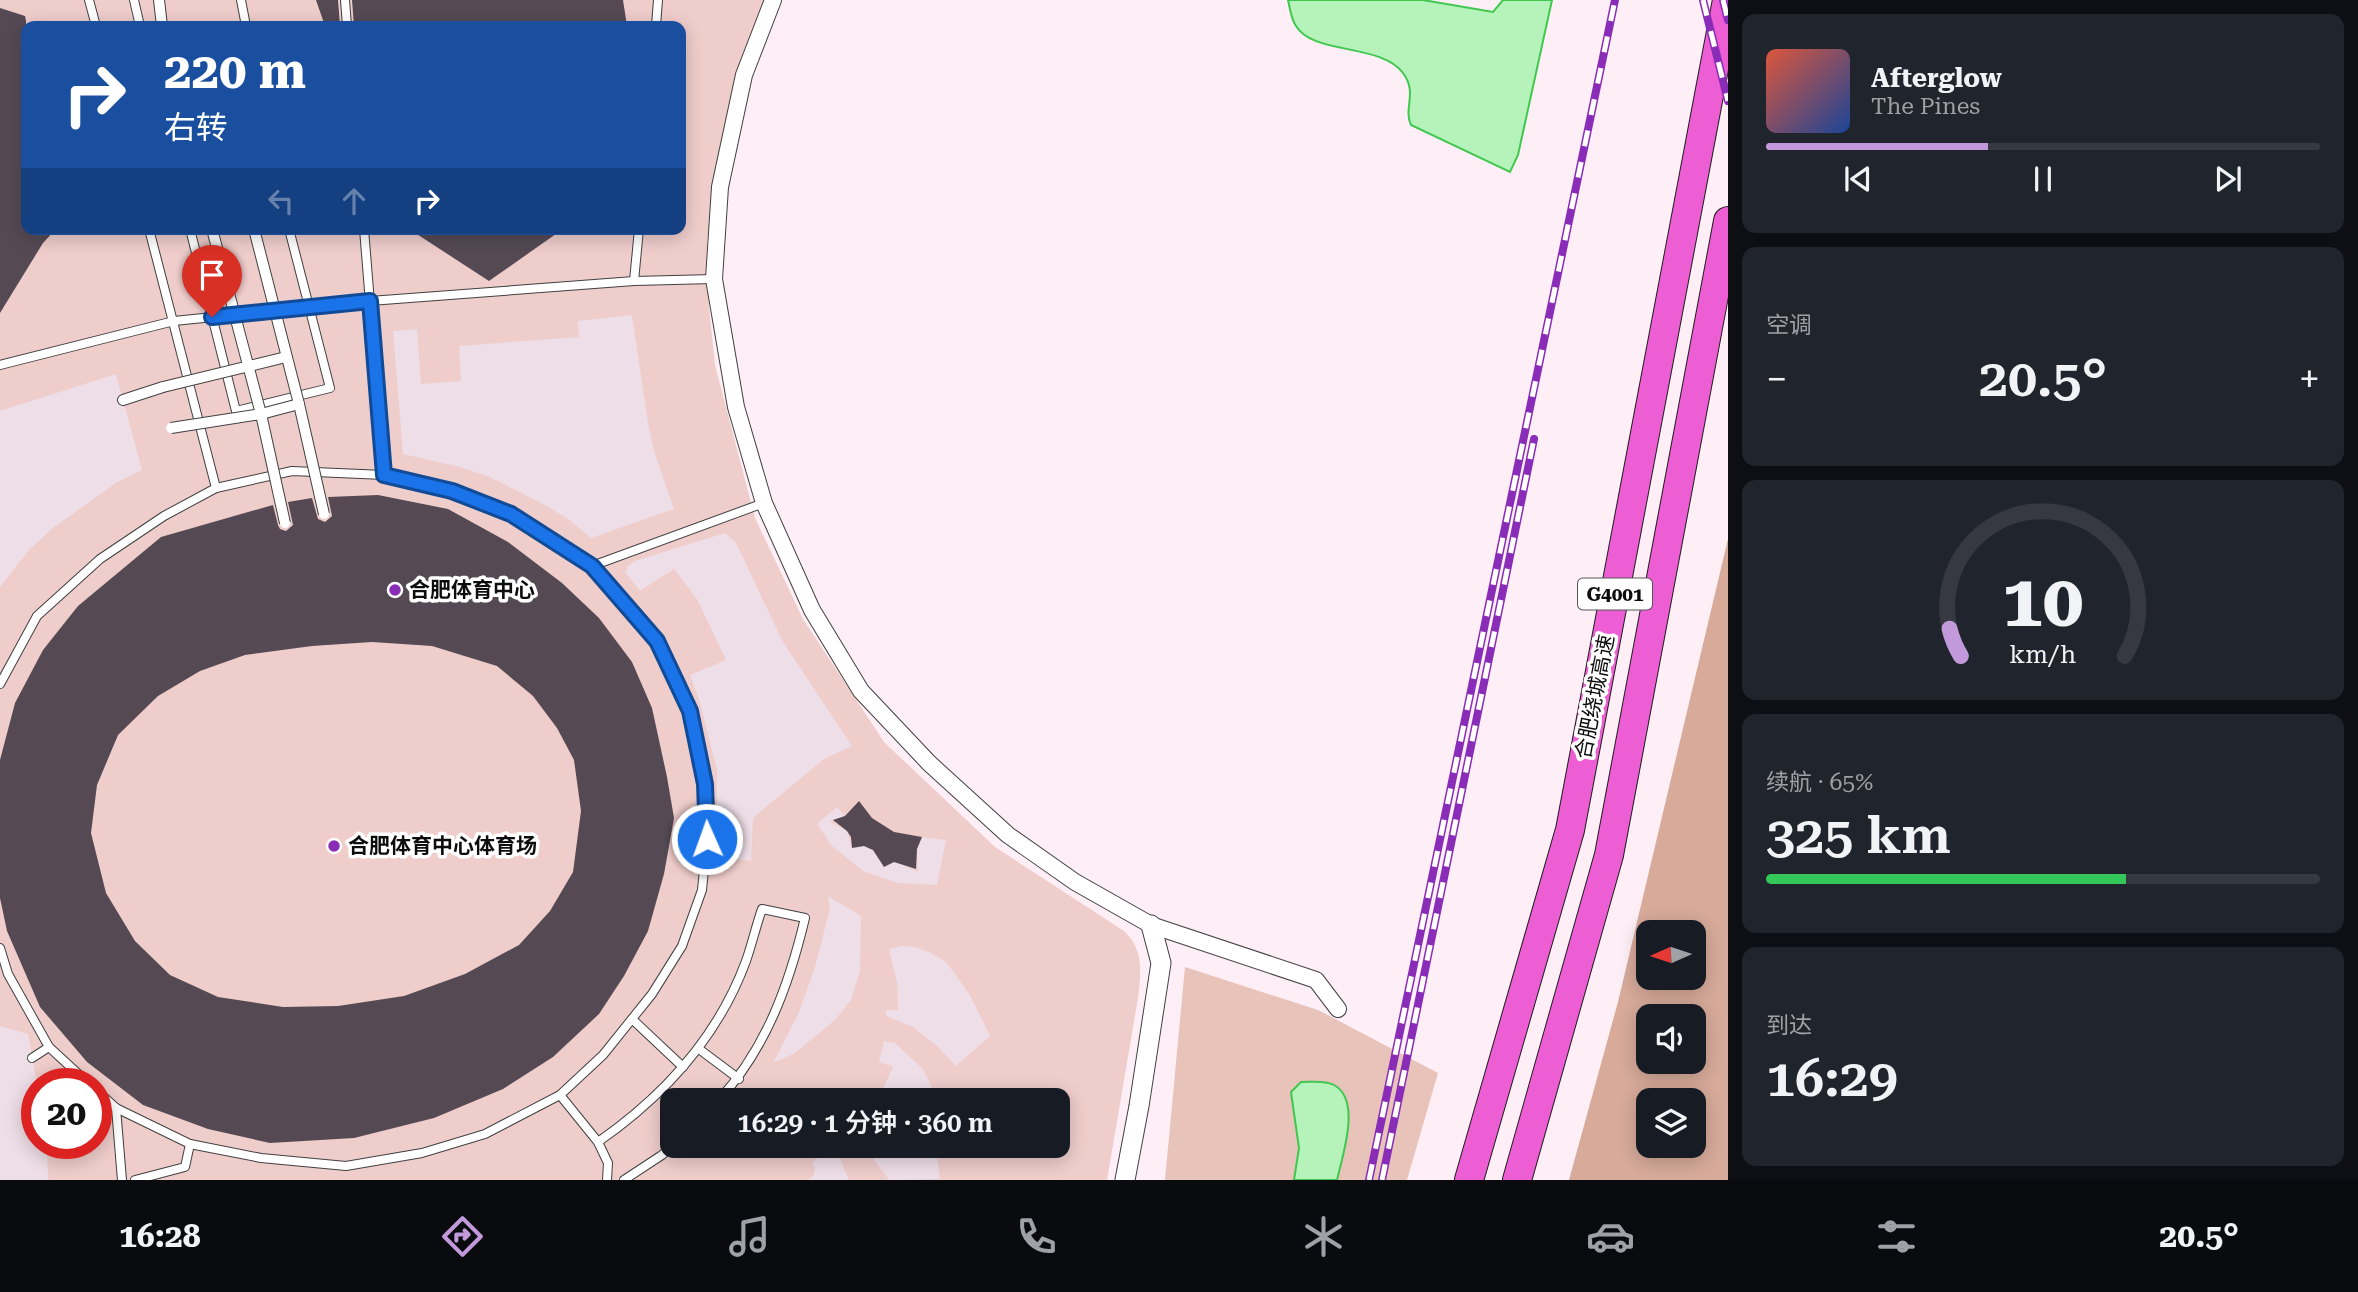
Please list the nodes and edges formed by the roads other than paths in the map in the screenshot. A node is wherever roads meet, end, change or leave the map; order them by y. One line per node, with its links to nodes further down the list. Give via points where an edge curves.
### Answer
1 (89, 0): 9 (lane)
2 (134, 0): 10 (lane)
3 (159, 0): 11 (street)
4 (241, 0): 12 (lane)
5 (345, 0): 13 (lane)
6 (658, 0): 14 (lane)
7 (773, 0): 23 (street, via 744,75 725,162)
8 (1727, 0): 65 (highway, 合肥绕城高速 / G4001, via 1570,830)
9 (95, 21)
10 (139, 21)
11 (161, 21)
12 (245, 21)
13 (347, 21)
14 (656, 21)
15 (1728, 221): 66 (highway, 合肥绕城高速 / G4001, via 1609,855)
16 (151, 235): 28 (lane)
17 (192, 235): 27 (lane)
18 (214, 235): 31 (street, bridge)
19 (256, 235): 29 (street, bridge)
20 (291, 235): 26 (lane)
21 (364, 235): 25 (lane)
22 (638, 235): 24 (lane)
23 (714, 279): 24 (lane); 38 (street, via 736,407)
24 (634, 281): 25 (lane)
25 (370, 301): 26 (lane); 36 (lane)
26 (310, 307): 27 (lane); 27 (lane, via 330,388 236,411)
27 (212, 317): 28 (lane)
28 (174, 321): 30 (lane); 37 (lane)
29 (286, 357): 31 (street, bridge); 33 (street, bridge)
30 (0, 365)
31 (248, 366): 32 (street, bridge); 34 (street, bridge)
32 (123, 400)
33 (299, 404): 34 (street, bridge); 39 (street, bridge)
34 (261, 414): 35 (street, bridge); 40 (street, bridge)
35 (171, 428)
36 (384, 475): 37 (lane, via 292,471); 41 (lane, via 452,491 511,514)
37 (216, 488): 42 (lane, via 100,559 37,615)
38 (764, 503): 41 (lane); 43 (street, via 812,610 861,691 929,763 1008,835 1075,882)
39 (324, 514)
40 (285, 523)
41 (592, 566): 46 (lane, via 657,641 690,711 705,784 707,839 702,890 682,946)
42 (0, 684)
43 (1151, 925): 45 (street, via 1316,980); 64 (street, via 1161,963)
44 (0, 948): 47 (lane, via 8,974)
45 (1338, 1009)
46 (632, 1019): 50 (lane); 54 (lane, via 603,1055)
47 (49, 1047): 49 (lane); 51 (lane)
48 (699, 1049): 50 (lane); 52 (lane); 52 (lane, via 745,963 762,909 805,918 794,967 770,1027)
49 (32, 1058)
50 (683, 1067): 57 (lane, via 632,1119)
51 (72, 1068)
52 (739, 1079): 53 (lane)
53 (731, 1088)
54 (560, 1095): 57 (lane); 58 (lane, via 485,1134 422,1153 346,1166 261,1158)
55 (112, 1104): 56 (lane)
56 (116, 1108): 58 (lane); 60 (lane)
57 (598, 1142): 62 (lane, via 608,1163)
58 (190, 1144): 61 (lane, via 185,1167)
59 (660, 1156): 63 (lane)
60 (122, 1180)
61 (135, 1180)
62 (607, 1180)
63 (624, 1180)
64 (1125, 1180)
65 (1469, 1180)
66 (1517, 1180)

